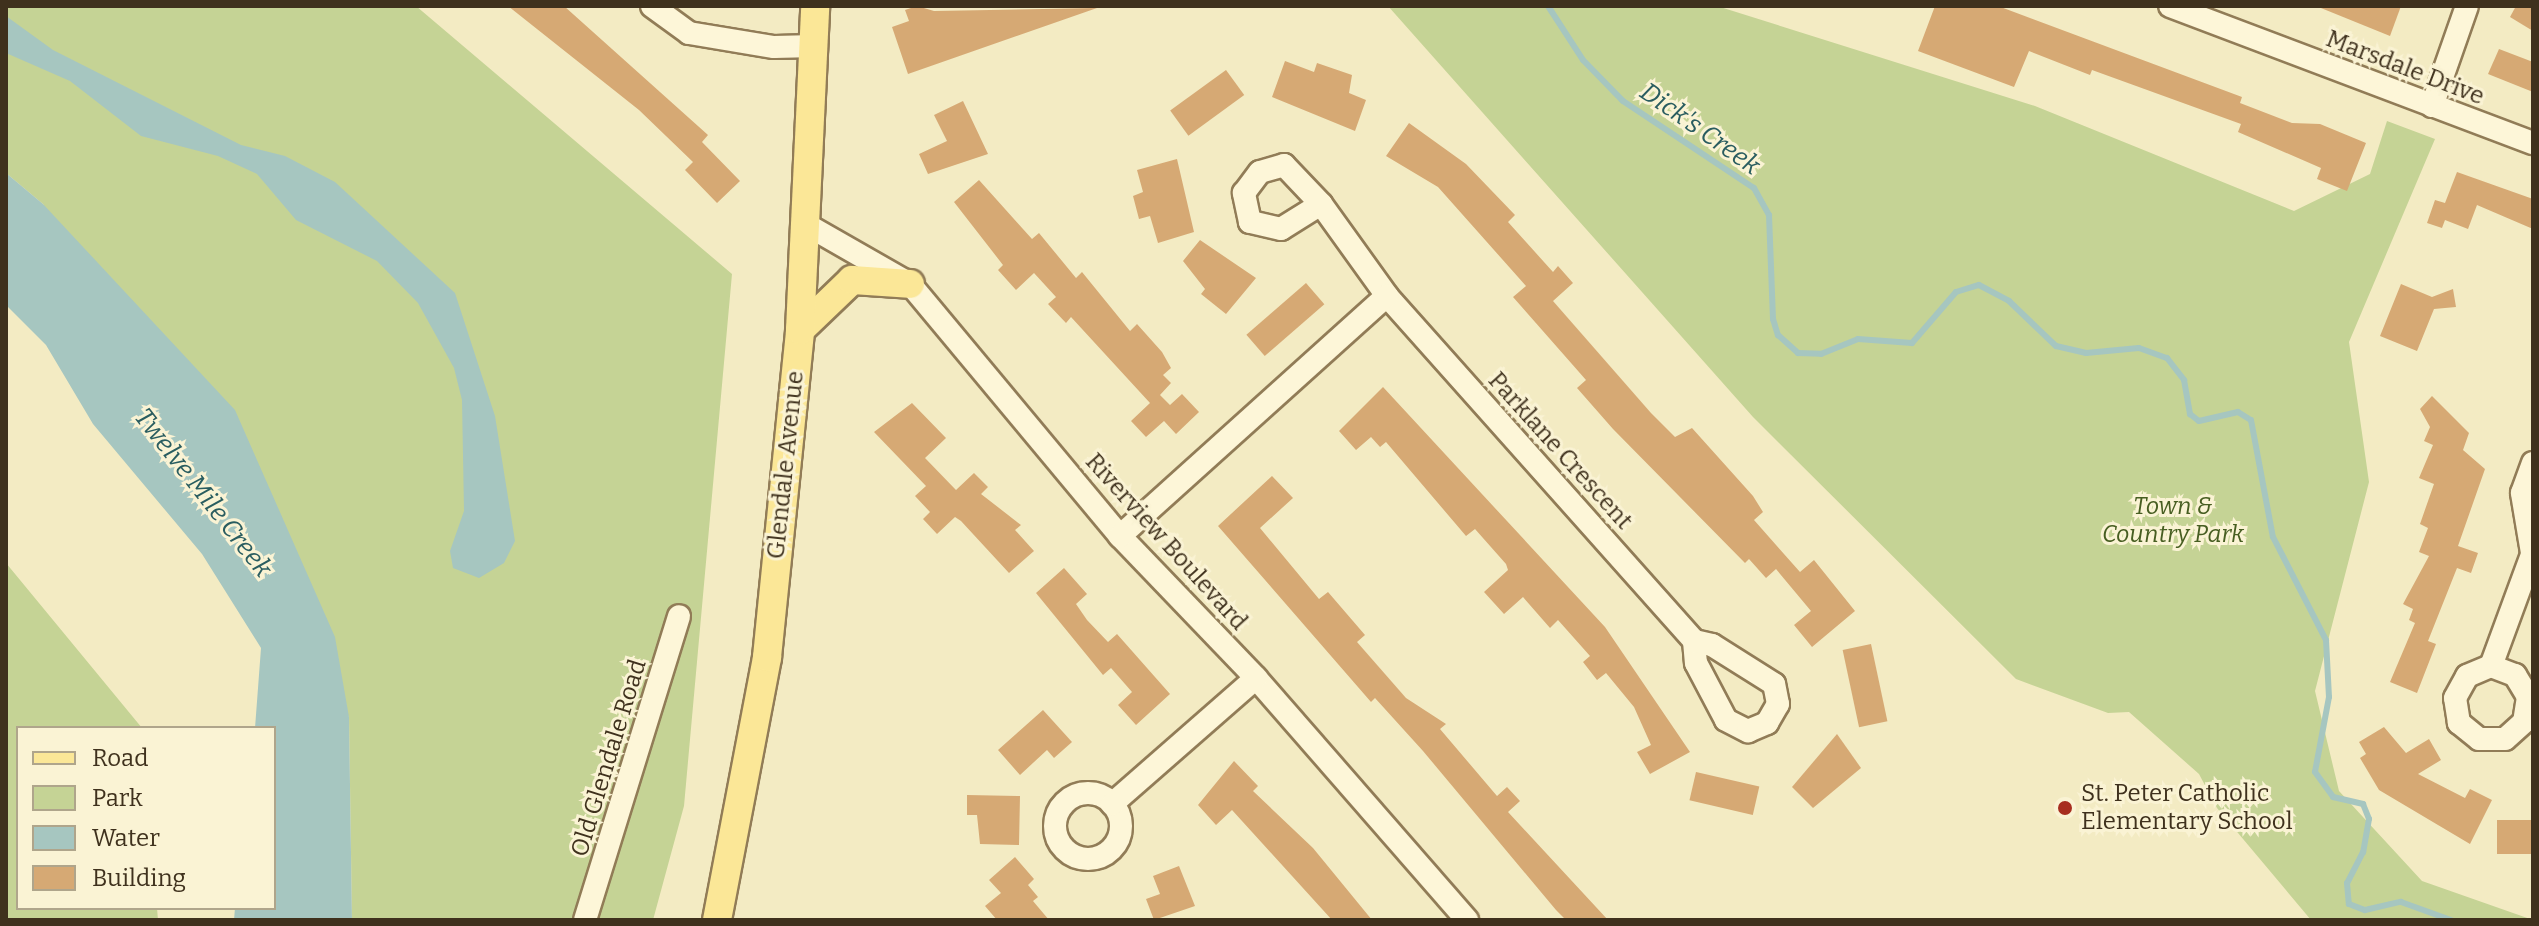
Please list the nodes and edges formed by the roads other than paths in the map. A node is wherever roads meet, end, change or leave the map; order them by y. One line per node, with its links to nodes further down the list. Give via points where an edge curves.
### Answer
1 (652, 6): 5 (street, via 689,33 774,47)
2 (815, 6): 5 (main road, Glendale Avenue)
3 (2170, 6): 6 (street, Marsdale Drive)
4 (2467, 6): 6 (street)
5 (815, 46): 9 (main road, Glendale Avenue)
6 (2432, 106): 7 (street, Marsdale Drive)
7 (2533, 143)
8 (1321, 204): 11 (street, Parklane Crescent)
9 (807, 225): 10 (street, Riverview Boulevard); 12 (main road, Glendale Avenue)
10 (910, 284): 12 (main road, via 852,280); 14 (street, Riverview Boulevard)
11 (1387, 296): 14 (street); 17 (street, Parklane Crescent)
12 (800, 330): 22 (main road, Glendale Avenue, via 767,657)
13 (2533, 463): 15 (street, via 2522,493)
14 (1120, 536): 19 (street, Riverview Boulevard)
15 (2533, 553): 18 (street)
16 (679, 616): 21 (street, Old Glendale Road)
17 (1694, 641)
18 (2491, 666)
19 (1256, 678): 20 (street); 23 (street, Riverview Boulevard)
20 (1112, 804)
21 (590, 919)
22 (717, 920)
23 (1467, 920)

